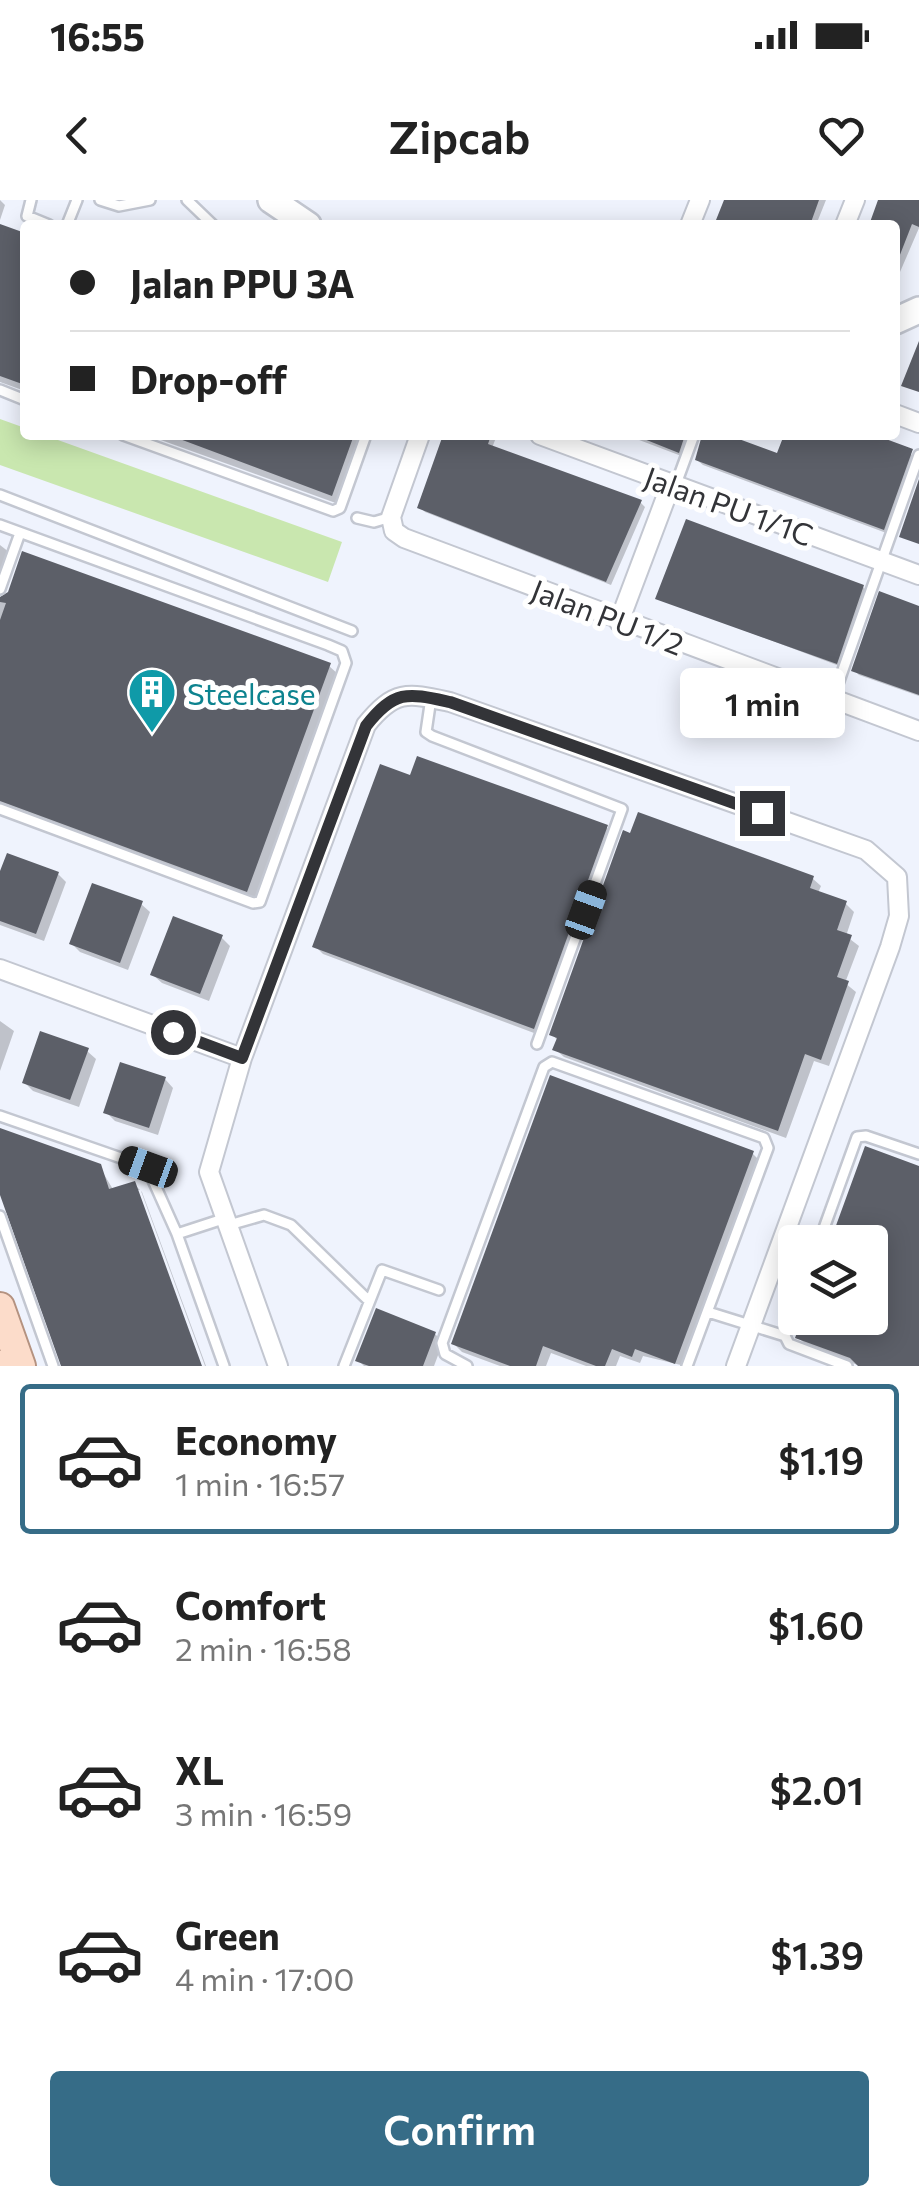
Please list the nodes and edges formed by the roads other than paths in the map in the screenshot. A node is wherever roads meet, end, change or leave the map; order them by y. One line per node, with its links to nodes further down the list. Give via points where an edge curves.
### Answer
1 (32, 200): 5 (lane, via 27,216)
2 (100, 200): 3 (lane, via 119,206)
3 (150, 200)
4 (186, 200): 6 (lane)
5 (37, 220)
6 (208, 220)
7 (137, 440): 8 (lane, via 332,511 340,508)
8 (364, 440)
9 (418, 440): 15 (street)
10 (554, 440): 13 (street, Jalan PU 1/1C)
11 (692, 440): 13 (lane)
12 (919, 455): 19 (lane)
13 (673, 484): 19 (street, Jalan PU 1/1C); 22 (street)
14 (0, 495): 23 (lane)
15 (391, 517): 16 (lane); 22 (street, Jalan PU 1/2, via 394,532 404,538)
16 (356, 518)
17 (0, 525): 18 (lane)
18 (20, 532): 21 (lane); 27 (lane, via 328,645 342,651 346,663 260,902)
19 (881, 562): 20 (street, Jalan PU 1/1C); 25 (lane)
20 (919, 576)
21 (0, 589)
22 (619, 622): 25 (street, Jalan PU 1/2)
23 (352, 631)
24 (431, 698): 29 (lane, via 426,732 432,736 622,808); 30 (street, via 398,696 366,726); 41 (street, via 866,850 897,876 899,916 890,947)
25 (832, 699): 26 (street, Jalan PU 1/2)
26 (919, 731)
27 (0, 809)
28 (0, 968): 30 (street)
29 (537, 1044)
30 (242, 1058): 34 (street, via 209,1172)
31 (0, 1116): 36 (lane, via 148,1167)
32 (919, 1154): 35 (lane, via 857,1137)
33 (0, 1216): 44 (lane)
34 (224, 1222): 36 (lane); 38 (lane, via 275,1216); 46 (street)
35 (825, 1225)
36 (176, 1234): 45 (lane)
37 (439, 1290): 38 (lane, via 383,1269)
38 (368, 1299): 47 (lane)
39 (0, 1307): 43 (main road)
40 (708, 1312): 41 (lane); 48 (lane, via 768,1148 764,1138 552,1062 544,1066 442,1343 446,1354); 49 (lane)
41 (750, 1324): 42 (lane); 50 (street)
42 (785, 1336): 51 (lane, via 789,1344)
43 (22, 1366)
44 (53, 1366)
45 (224, 1366)
46 (278, 1366)
47 (344, 1366)
48 (467, 1366)
49 (686, 1366)
50 (736, 1366)
51 (847, 1366)

